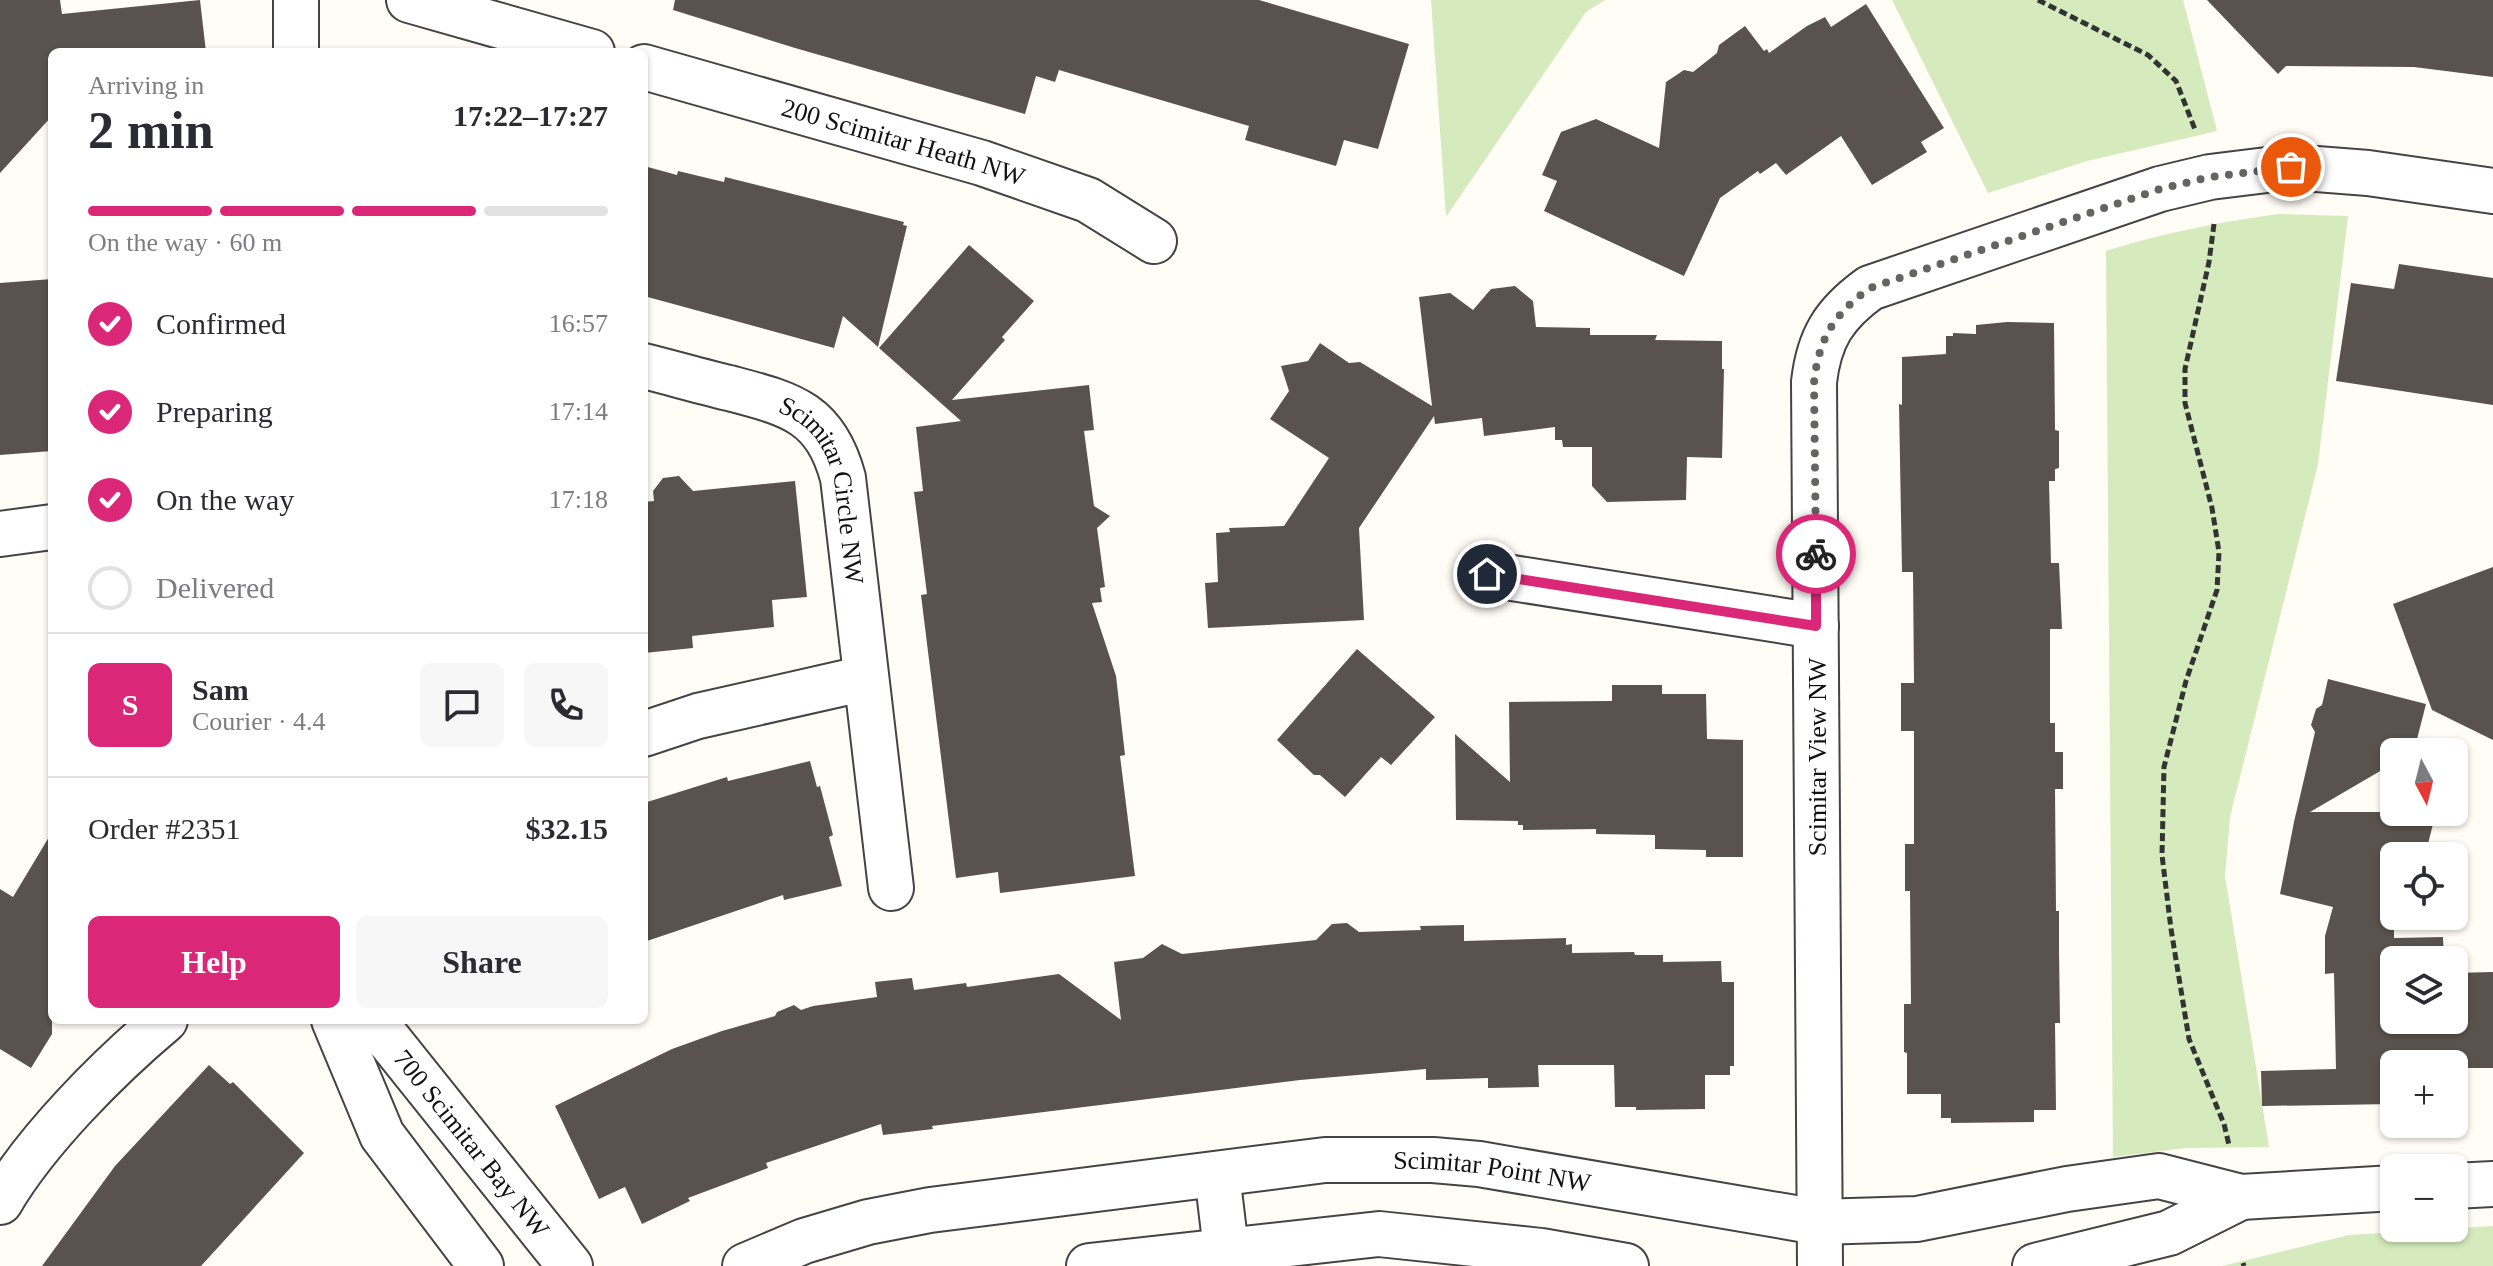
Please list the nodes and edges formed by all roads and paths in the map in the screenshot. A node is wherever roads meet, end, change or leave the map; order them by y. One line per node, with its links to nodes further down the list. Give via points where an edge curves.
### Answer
1 (296, 0): 4 (street)
2 (409, 0): 5 (street)
3 (2038, 0): 7 (path, via 2148,55 2176,81)
4 (296, 48)
5 (578, 48)
6 (648, 68): 10 (street, 200 Scimitar Heath NW, via 982,163 1088,200)
7 (2196, 133)
8 (2493, 191): 15 (street, Scimitar View NW, via 2291,167 2210,177 2160,189 1870,288 1838,315 1817,361)
9 (2214, 223): 23 (path, via 2185,369 2185,403 2212,508 2219,552 2217,590 2164,767 2162,855 2189,1039)
10 (1154, 241)
11 (648, 367): 16 (street, Scimitar Circle NW, via 777,401 793,407 821,431 843,478)
12 (48, 528): 13 (street)
13 (0, 534)
14 (1487, 574): 15 (street)
15 (1816, 626): 30 (street, Scimitar View NW)
16 (866, 678): 17 (street, via 698,716); 18 (street, Scimitar Circle NW)
17 (648, 733)
18 (891, 888)
19 (161, 1024): 22 (street, via 88,1094)
20 (336, 1024): 32 (street, 700 Scimitar Bay NW, via 382,1135)
21 (376, 1024): 33 (street, 700 Scimitar Bay NW)
22 (16, 1146): 29 (street)
23 (2230, 1146)
24 (1217, 1174): 30 (street, Scimitar Point NW, via 1325,1160 1433,1160); 31 (street); 34 (street, Scimitar Point NW, via 868,1222)
25 (2493, 1184): 26 (street)
26 (2468, 1185)
27 (2380, 1189): 28 (street, Scimitar Point NW)
28 (2241, 1197): 30 (street, Scimitar Point NW, via 2159,1176 1917,1219); 38 (street, Scimitar Point NW, via 2169,1233)
29 (0, 1202)
30 (1818, 1222): 37 (street, Scimitar View NW)
31 (1227, 1258): 35 (street); 36 (street, via 1379,1234)
32 (481, 1266)
33 (570, 1266)
34 (745, 1266)
35 (1089, 1266)
36 (1626, 1266)
37 (1820, 1266)
38 (2035, 1266)

